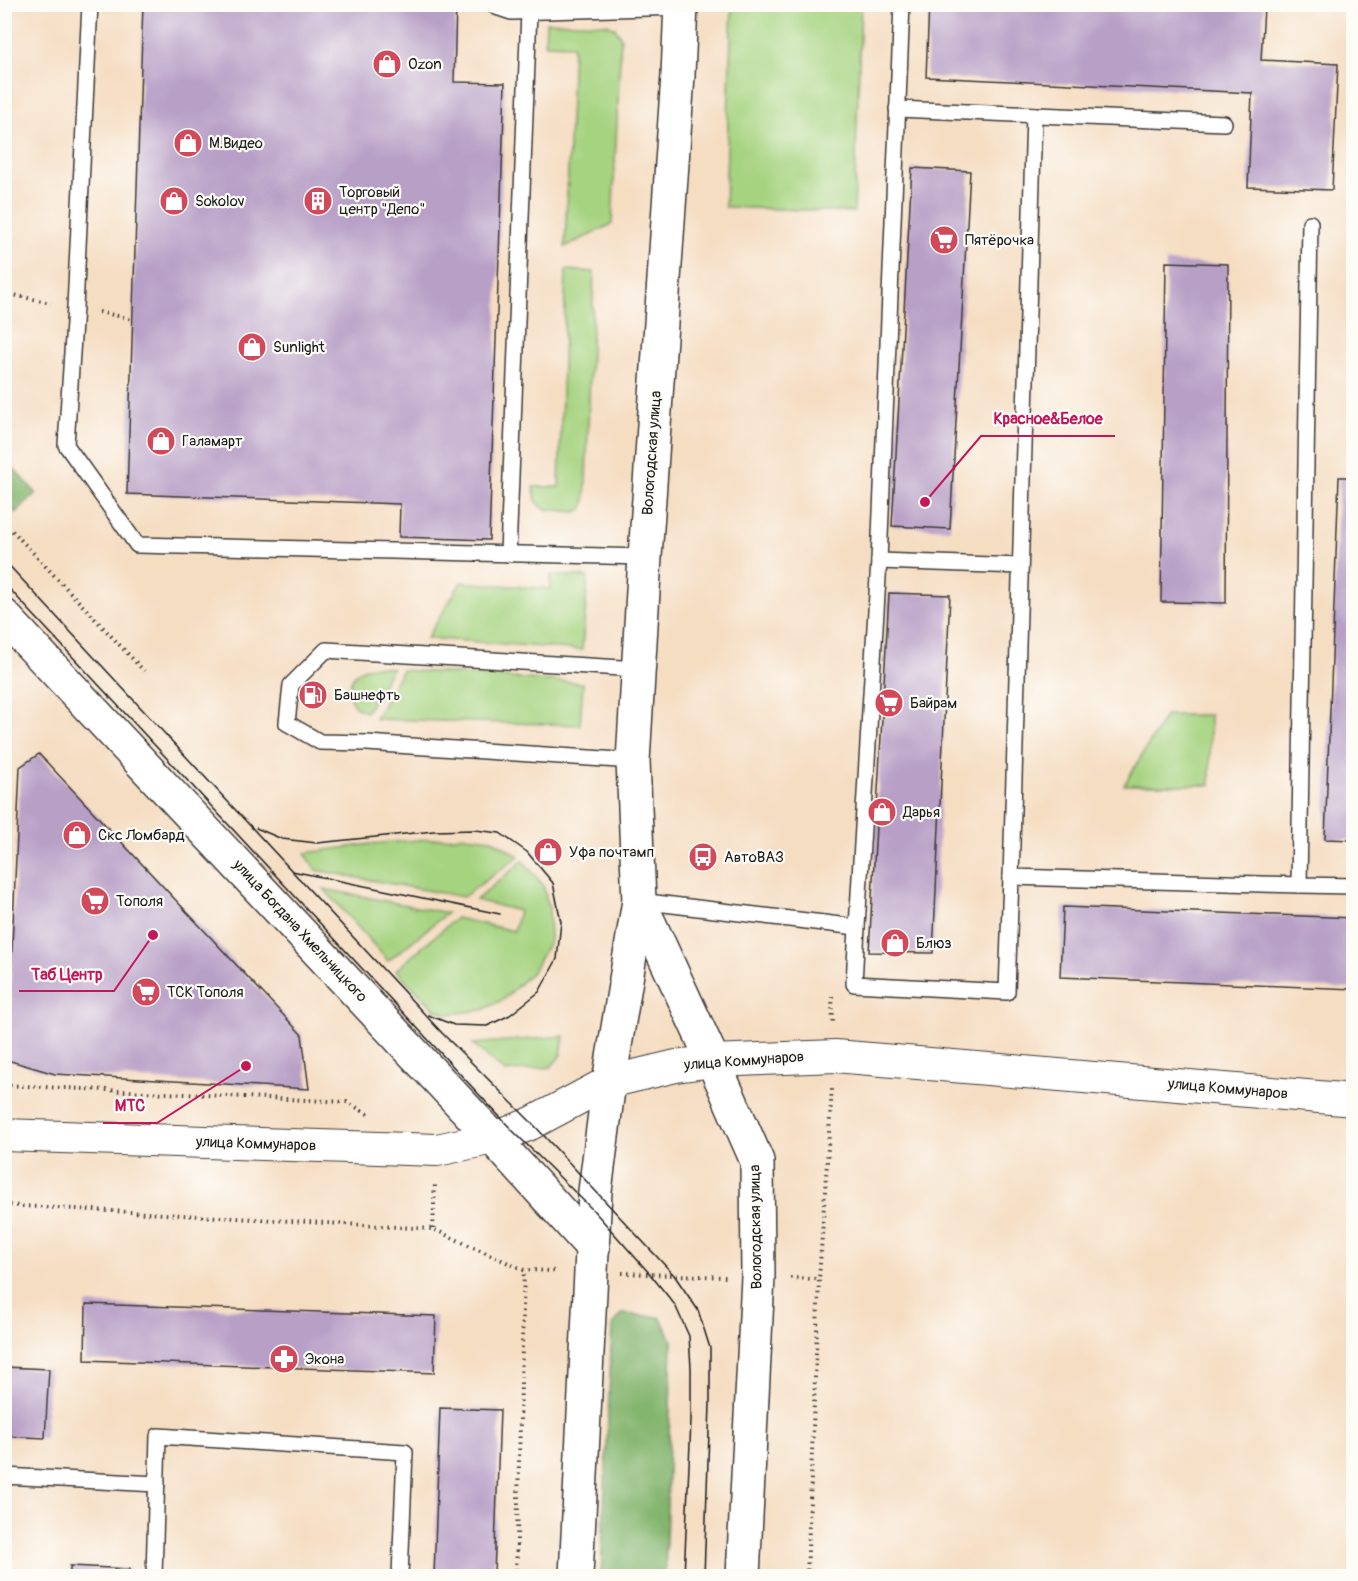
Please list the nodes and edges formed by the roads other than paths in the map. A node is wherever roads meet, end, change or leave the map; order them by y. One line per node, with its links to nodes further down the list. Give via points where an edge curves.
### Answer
1 (90, 4): 11 (lane, via 66,445 137,545)
2 (493, 4): 6 (lane, via 511,12)
3 (902, 4): 7 (lane)
4 (681, 6): 5 (lane); 12 (main road, Вологодская улица)
5 (555, 7): 6 (lane)
6 (529, 11): 11 (lane)
7 (897, 109): 8 (lane); 13 (lane)
8 (1034, 115): 9 (lane); 14 (lane)
9 (1224, 123)
10 (1310, 223): 19 (lane)
11 (508, 554): 12 (lane)
12 (645, 557): 16 (main road, Вологодская улица)
13 (879, 561): 14 (lane); 22 (lane)
14 (1020, 566): 18 (lane)
15 (4, 616): 27 (main road, улица Богдана Хмельницкого)
16 (638, 669): 17 (main road, Вологодская улица); 17 (lane, via 326,650 291,685 287,723 320,742)
17 (633, 761): 21 (main road, Вологодская улица)
18 (1011, 877): 19 (lane); 22 (lane, via 1007,992 854,984)
19 (1299, 885): 20 (lane)
20 (1353, 886)
21 (639, 901): 22 (lane); 23 (main road, Вологодская улица); 24 (main road, Вологодская улица)
22 (857, 927)
23 (713, 1061): 24 (street, улица Коммунаров); 25 (street, улица Коммунаров, via 835,1056); 34 (main road, Вологодская улица, via 757,1161 758,1277)
24 (609, 1082): 27 (street, улица Коммунаров, via 532,1123); 28 (main road, Вологодская улица, via 595,1191)
25 (1353, 1100)
26 (4, 1135): 27 (street, улица Коммунаров, via 437,1150)
27 (493, 1138): 28 (main road, улица Богдана Хмельницкого)
28 (592, 1260): 33 (main road, Вологодская улица)
29 (4, 1476): 30 (lane)
30 (157, 1484): 31 (lane); 32 (lane, via 158,1436 405,1452)
31 (154, 1576)
32 (400, 1576)
33 (576, 1576)
34 (743, 1576)

